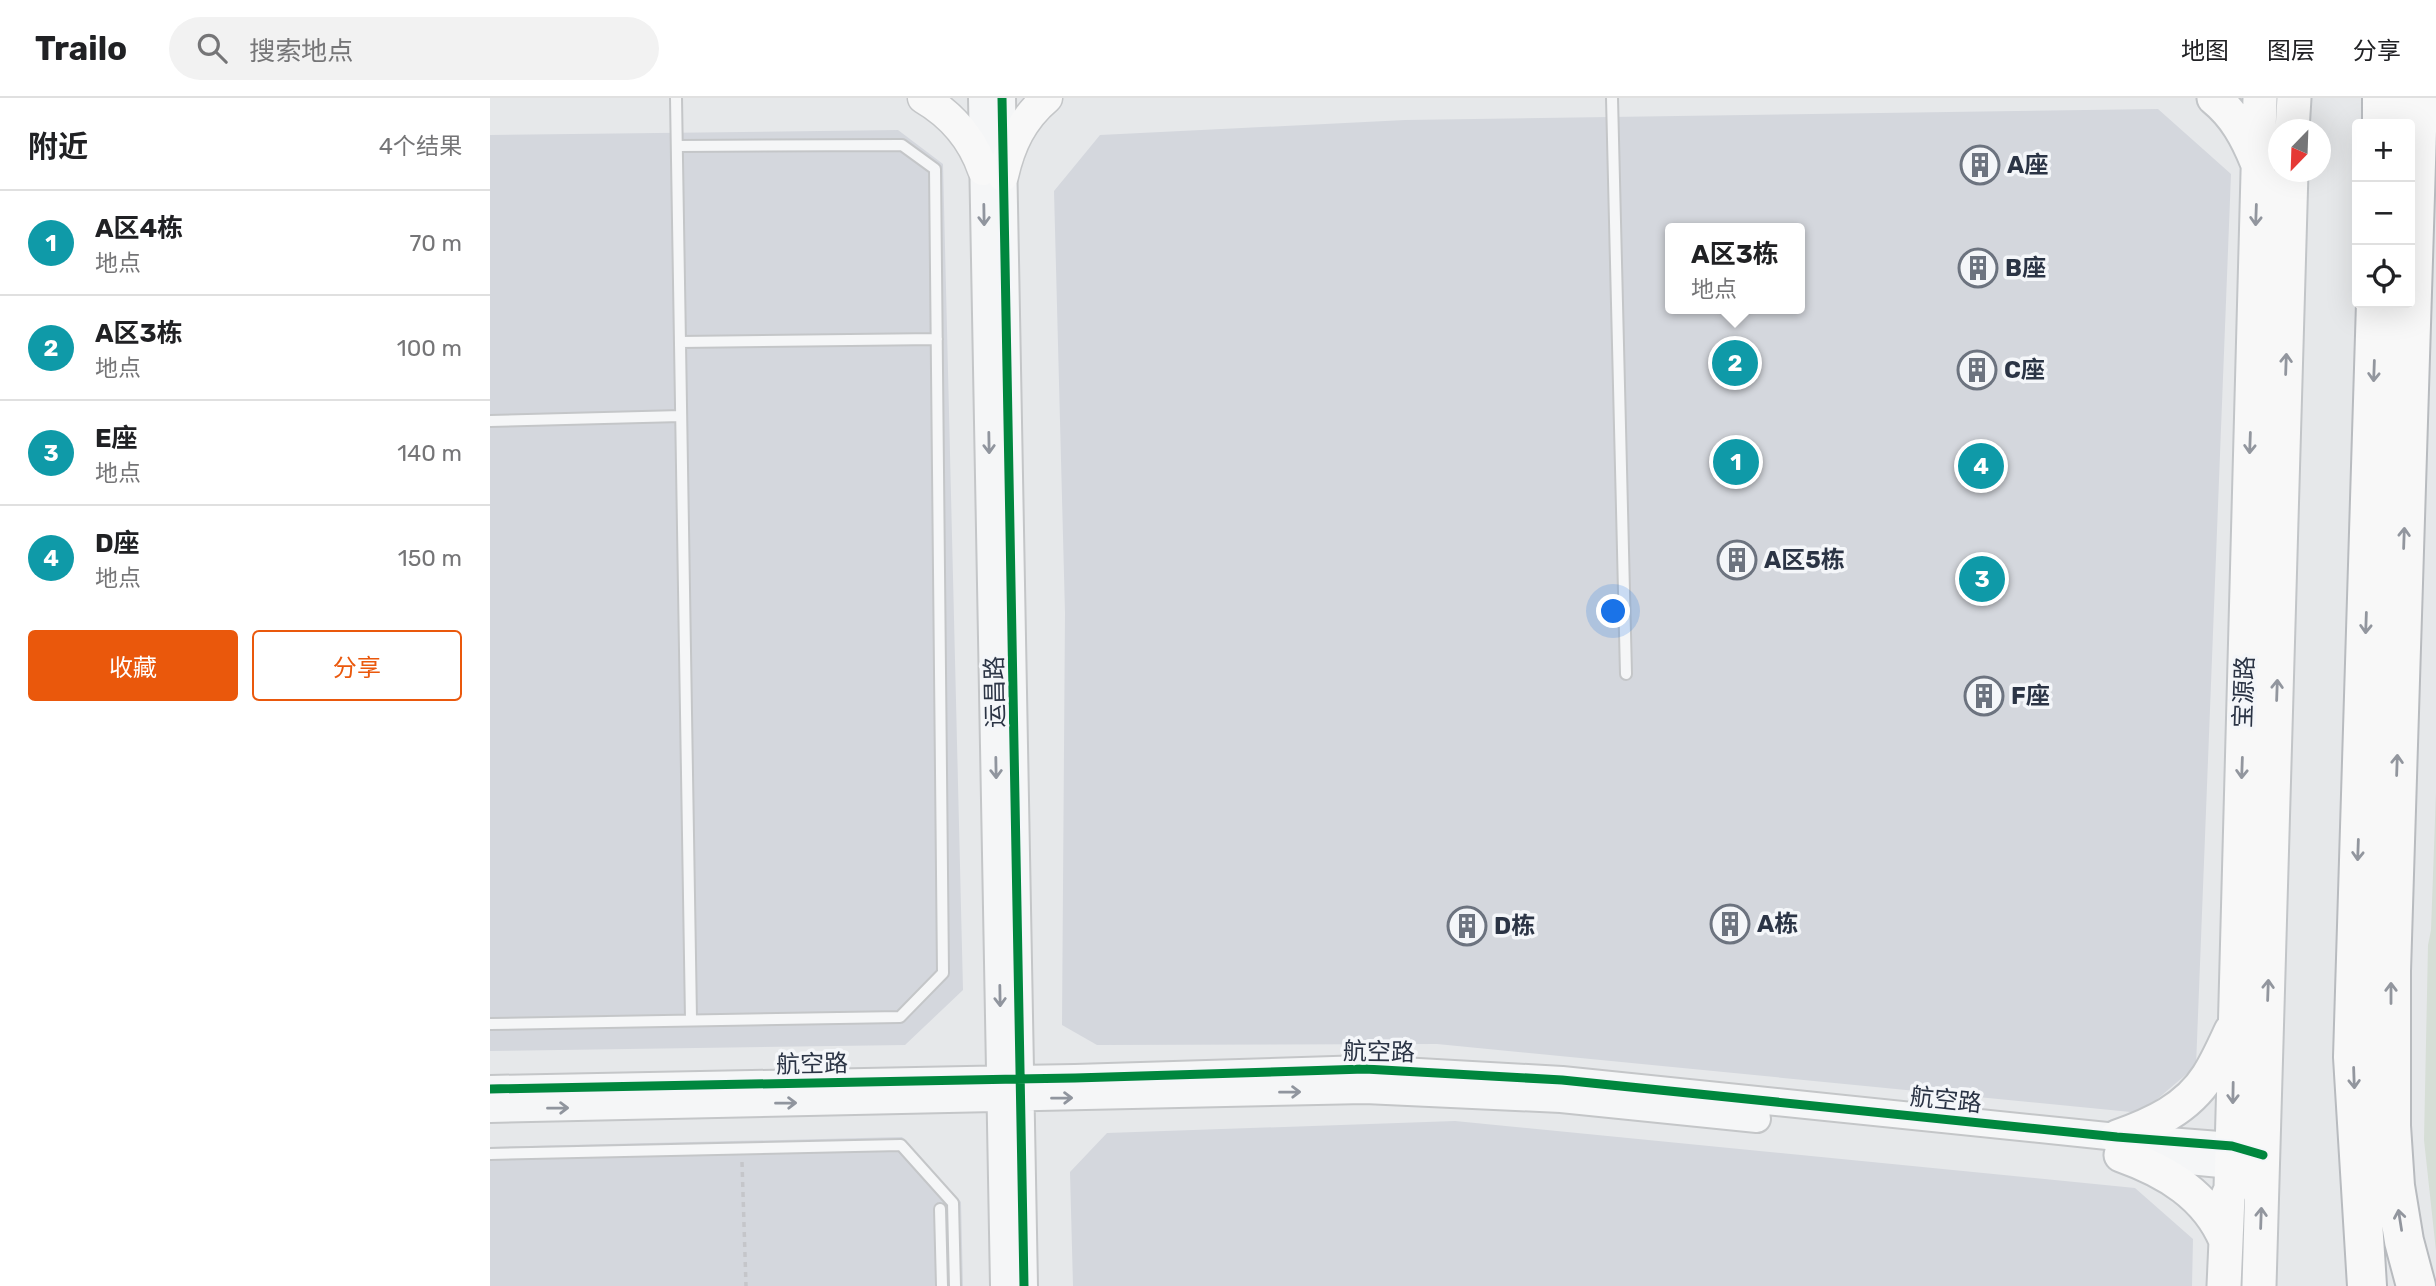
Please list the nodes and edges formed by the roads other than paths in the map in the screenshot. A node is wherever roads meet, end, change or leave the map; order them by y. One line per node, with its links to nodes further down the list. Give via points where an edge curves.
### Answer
1 (676, 98): 14 (lane)
2 (923, 98): 16 (main road, via 964,131)
3 (982, 98): 16 (street, 运昌路)
4 (1002, 98): 16 (street, 运昌路)
5 (1047, 98): 16 (main road, via 1028,117)
6 (1612, 98): 23 (lane)
7 (2214, 98): 15 (main road, via 2232,115)
8 (2260, 98): 15 (main road, 宝源路)
9 (2294, 98): 12 (main road)
10 (2382, 98): 13 (highway)
11 (2418, 98): 43 (highway, one-way to 11, via 2395,1186 2390,971)
12 (2293, 119)
13 (2382, 119)
14 (677, 146): 19 (lane, via 902,145 935,169); 20 (lane)
15 (2258, 164): 25 (main road, 宝源路, one-way to 25)
16 (993, 173): 28 (street, 运昌路)
17 (2291, 182): 33 (main road, 宝源路, one-way to 17)
18 (2376, 308): 36 (highway, one-way to 36, via 2353,1057)
19 (937, 339): 20 (lane); 24 (lane, via 943,973 900,1017)
20 (680, 342): 21 (lane)
21 (681, 416): 22 (lane); 24 (lane)
22 (490, 421)
23 (1626, 674)
24 (691, 1020): 26 (lane)
25 (2235, 1023): 30 (main road, via 2208,1076 2189,1098); 32 (main road, 宝源路, one-way to 32)
26 (490, 1024)
27 (490, 1089): 28 (street, 航空路)
28 (1012, 1089): 29 (street, 航空路, one-way to 28); 30 (street, 航空路, via 1365,1069 1472,1074 1562,1080); 39 (street, 运昌路); 40 (street, 运昌路)
29 (490, 1109)
30 (2119, 1146): 32 (street, 航空路); 35 (main road, via 2192,1192 2219,1223)
31 (490, 1154): 38 (lane, via 901,1145 953,1203)
32 (2232, 1155): 33 (street, 航空路); 35 (main road, 宝源路)
33 (2263, 1155): 42 (main road, 宝源路, one-way to 33)
34 (940, 1209): 37 (lane)
35 (2226, 1241): 41 (main road, 宝源路)
36 (2367, 1280)
37 (942, 1286)
38 (955, 1286)
39 (1004, 1286)
40 (1024, 1286)
41 (2224, 1286)
42 (2259, 1286)
43 (2416, 1286)

